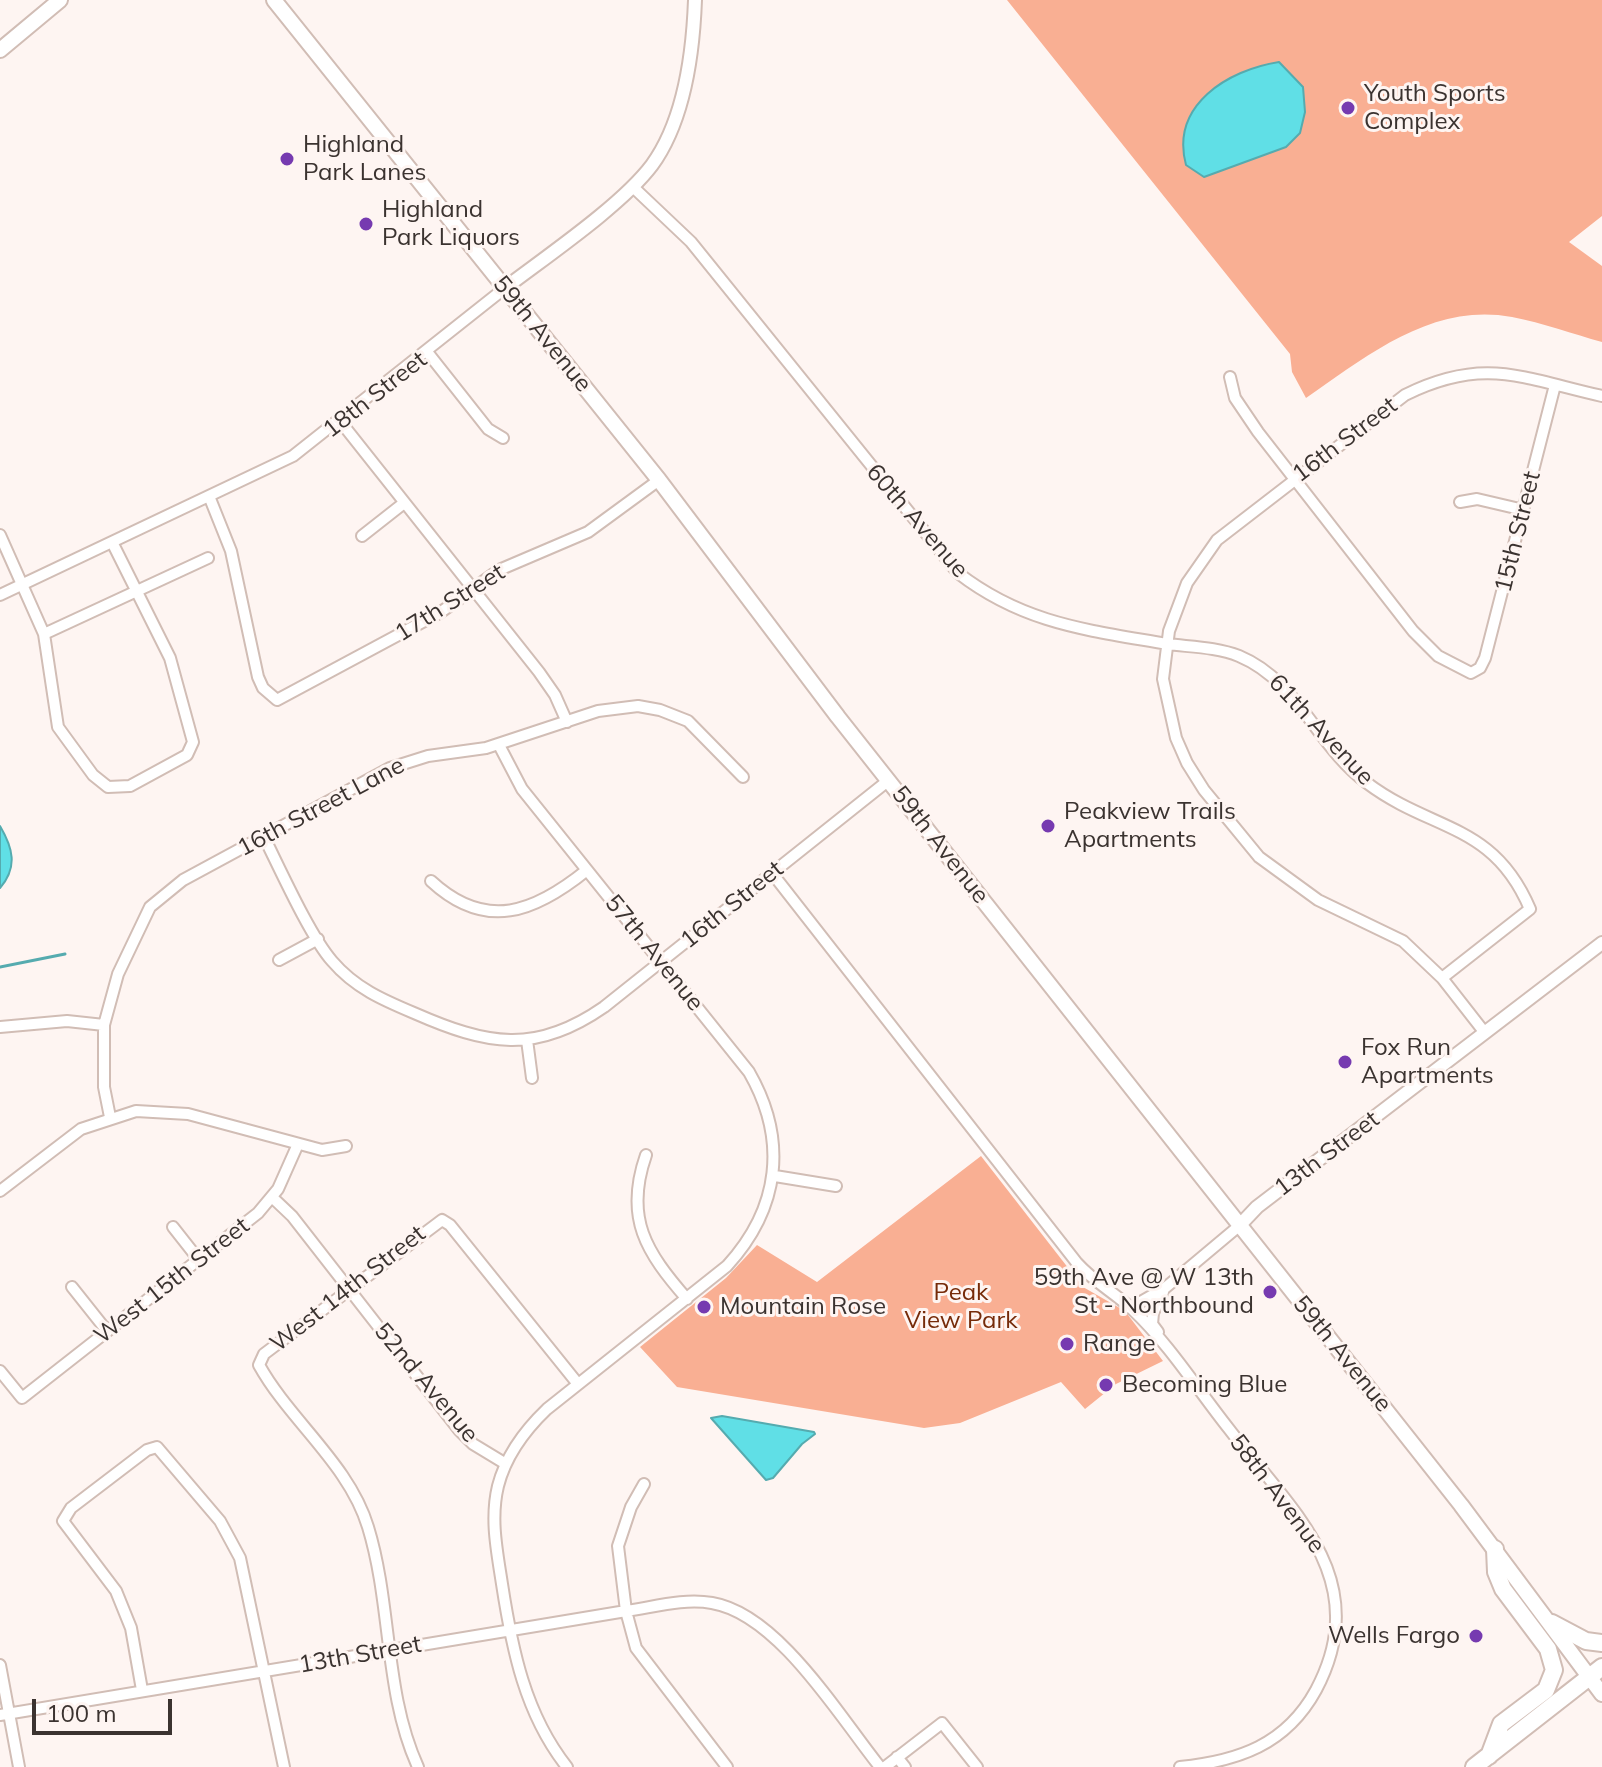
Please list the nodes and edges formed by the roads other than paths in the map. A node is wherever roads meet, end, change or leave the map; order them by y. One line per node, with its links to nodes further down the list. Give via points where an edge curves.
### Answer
1 (60, 0): 4 (main road)
2 (274, 0): 6 (main road, 59th Avenue)
3 (695, 0): 5 (street, 18th Street, via 680,105 653,164)
4 (0, 50)
5 (633, 187): 6 (street, 18th Street); 28 (street, 60th Avenue, via 691,242 958,573 1001,603 1046,622)
6 (505, 288): 7 (street, 18th Street); 14 (main road, 59th Avenue)
7 (428, 353): 11 (street, 18th Street); 12 (street, via 488,429)
8 (1230, 377): 13 (street, via 1235,398)
9 (1555, 385): 10 (street, 16th Street); 13 (street, 16th Street, via 1495,373 1438,378 1405,395); 18 (street, 15th Street)
10 (1602, 396)
11 (340, 421): 15 (street, 18th Street, via 293,456); 17 (street)
12 (503, 438)
13 (1295, 478): 18 (street, 15th Street, via 1413,631 1438,656 1471,673 1485,658); 28 (street, 16th Street, via 1217,540 1200,560)
14 (659, 480): 24 (street, 17th Street, via 588,532 499,570); 32 (main road, 59th Avenue)
15 (209, 496): 21 (street, 18th Street); 24 (street, 17th Street, via 231,551 258,677 272,698 280,699 441,612)
16 (1460, 502): 18 (street, via 1477,499)
17 (404, 503): 20 (street); 24 (street)
18 (1524, 510)
19 (0, 535): 23 (street)
20 (362, 536)
21 (112, 542): 23 (street, 18th Street); 25 (street)
22 (208, 558): 25 (street)
23 (23, 584): 26 (street, 18th Street); 27 (street)
24 (473, 588): 29 (street, via 550,688)
25 (137, 592): 27 (street); 27 (street, via 170,658 193,742 189,753 130,786 102,784 58,727)
26 (0, 595)
27 (44, 634)
28 (1166, 643): 41 (street, via 1163,679 1176,738 1213,801 1259,857 1318,900 1403,941); 41 (street, 61th Avenue, via 1238,656 1272,674 1366,783 1487,846 1520,887 1530,909)
29 (567, 722): 30 (street, 16th Street Lane); 31 (street, 16th Street Lane, via 625,707 660,710 699,729)
30 (499, 745): 33 (street, 16th Street Lane, via 408,760); 34 (street, 57th Avenue, via 522,789)
31 (743, 777)
32 (889, 780): 35 (street, 16th Street); 55 (main road, 59th Avenue)
33 (264, 837): 37 (street, 16th Street); 42 (street, 16th Street Lane, via 183,880 150,907 118,974)
34 (587, 870): 36 (street, via 546,901 506,911 480,910 451,899); 40 (street, 57th Avenue)
35 (772, 873): 40 (street, 16th Street); 62 (street, 58th Avenue, via 1077,1263)
36 (431, 881)
37 (318, 939): 39 (street); 45 (street, 16th Street, via 341,970 372,995 461,1034 504,1042)
38 (1602, 943): 44 (street, 13th Street)
39 (279, 960)
40 (662, 961): 45 (street, 16th Street, via 586,1020); 51 (street, 57th Avenue, via 759,1089 773,1131)
41 (1442, 978): 44 (street)
42 (104, 1025): 43 (street, via 67,1021); 47 (street, 16th Street Lane, via 104,1087)
43 (0, 1027)
44 (1485, 1033): 55 (street, 13th Street)
45 (527, 1040): 46 (street)
46 (532, 1078)
47 (110, 1117): 48 (street, via 136,1111 188,1114); 53 (street, via 73,1135)
48 (298, 1144): 49 (street, via 322,1150); 54 (street, West 15th Street)
49 (346, 1146)
50 (646, 1155): 61 (street, via 639,1176 638,1221 656,1262)
51 (775, 1176): 52 (street); 61 (street, via 749,1241)
52 (836, 1186)
53 (2, 1187)
54 (272, 1197): 57 (street, West 15th Street); 60 (street, 52nd Avenue)
55 (1239, 1226): 59 (street, 13th Street); 69 (main road, 59th Avenue)
56 (173, 1227): 57 (street)
57 (199, 1260): 63 (street, West 15th Street)
58 (72, 1287): 63 (street)
59 (1165, 1288): 62 (street, 13th Street); 64 (street, 58th Avenue, via 1152,1324)
60 (348, 1289): 66 (street, West 14th Street, via 442,1220); 67 (street, 52nd Avenue, via 459,1430); 74 (street, West 14th Street, via 264,1354 259,1365 361,1508)
61 (687, 1299): 66 (street)
62 (1130, 1308): 64 (street, 58th Avenue)
63 (107, 1331): 65 (street, West 15th Street, via 22,1398)
64 (1175, 1360): 91 (street, 58th Avenue, via 1307,1527 1325,1559 1335,1599 1335,1636 1316,1689 1289,1726 1227,1761)
65 (0, 1371)
66 (578, 1384): 67 (street, via 529,1426)
67 (506, 1464): 72 (street, via 495,1535)
68 (644, 1484): 70 (street, via 618,1546)
69 (1495, 1549): 71 (main road, 59th Avenue); 81 (main road, via 1503,1589 1548,1649 1554,1670 1546,1690 1501,1724)
70 (626, 1611): 72 (street, 13th Street); 87 (street, via 645,1665); 88 (street, 13th Street, via 691,1601 741,1611 782,1642)
71 (1552, 1623): 73 (main road, via 1586,1641); 77 (main road, 59th Avenue)
72 (510, 1630): 74 (street, 13th Street); 86 (street, via 520,1677)
73 (1602, 1643)
74 (389, 1649): 76 (street, 13th Street); 85 (street, via 405,1733)
75 (0, 1665): 80 (street)
76 (265, 1671): 78 (street, 13th Street); 78 (street, via 235,1546 157,1447 71,1508 63,1521 116,1591 131,1628); 84 (street)
77 (1596, 1671): 79 (main road, 59th Avenue); 81 (main road)
78 (142, 1690): 80 (street, 13th Street)
79 (1602, 1694)
80 (5, 1714): 83 (street)
81 (1489, 1756): 92 (main road)
82 (897, 1757): 88 (street); 89 (street); 90 (street, via 942,1723)
83 (19, 1767)
84 (284, 1767)
85 (418, 1767)
86 (567, 1767)
87 (727, 1767)
88 (882, 1767)
89 (905, 1767)
90 (977, 1767)
91 (1180, 1767)
92 (1474, 1767)

